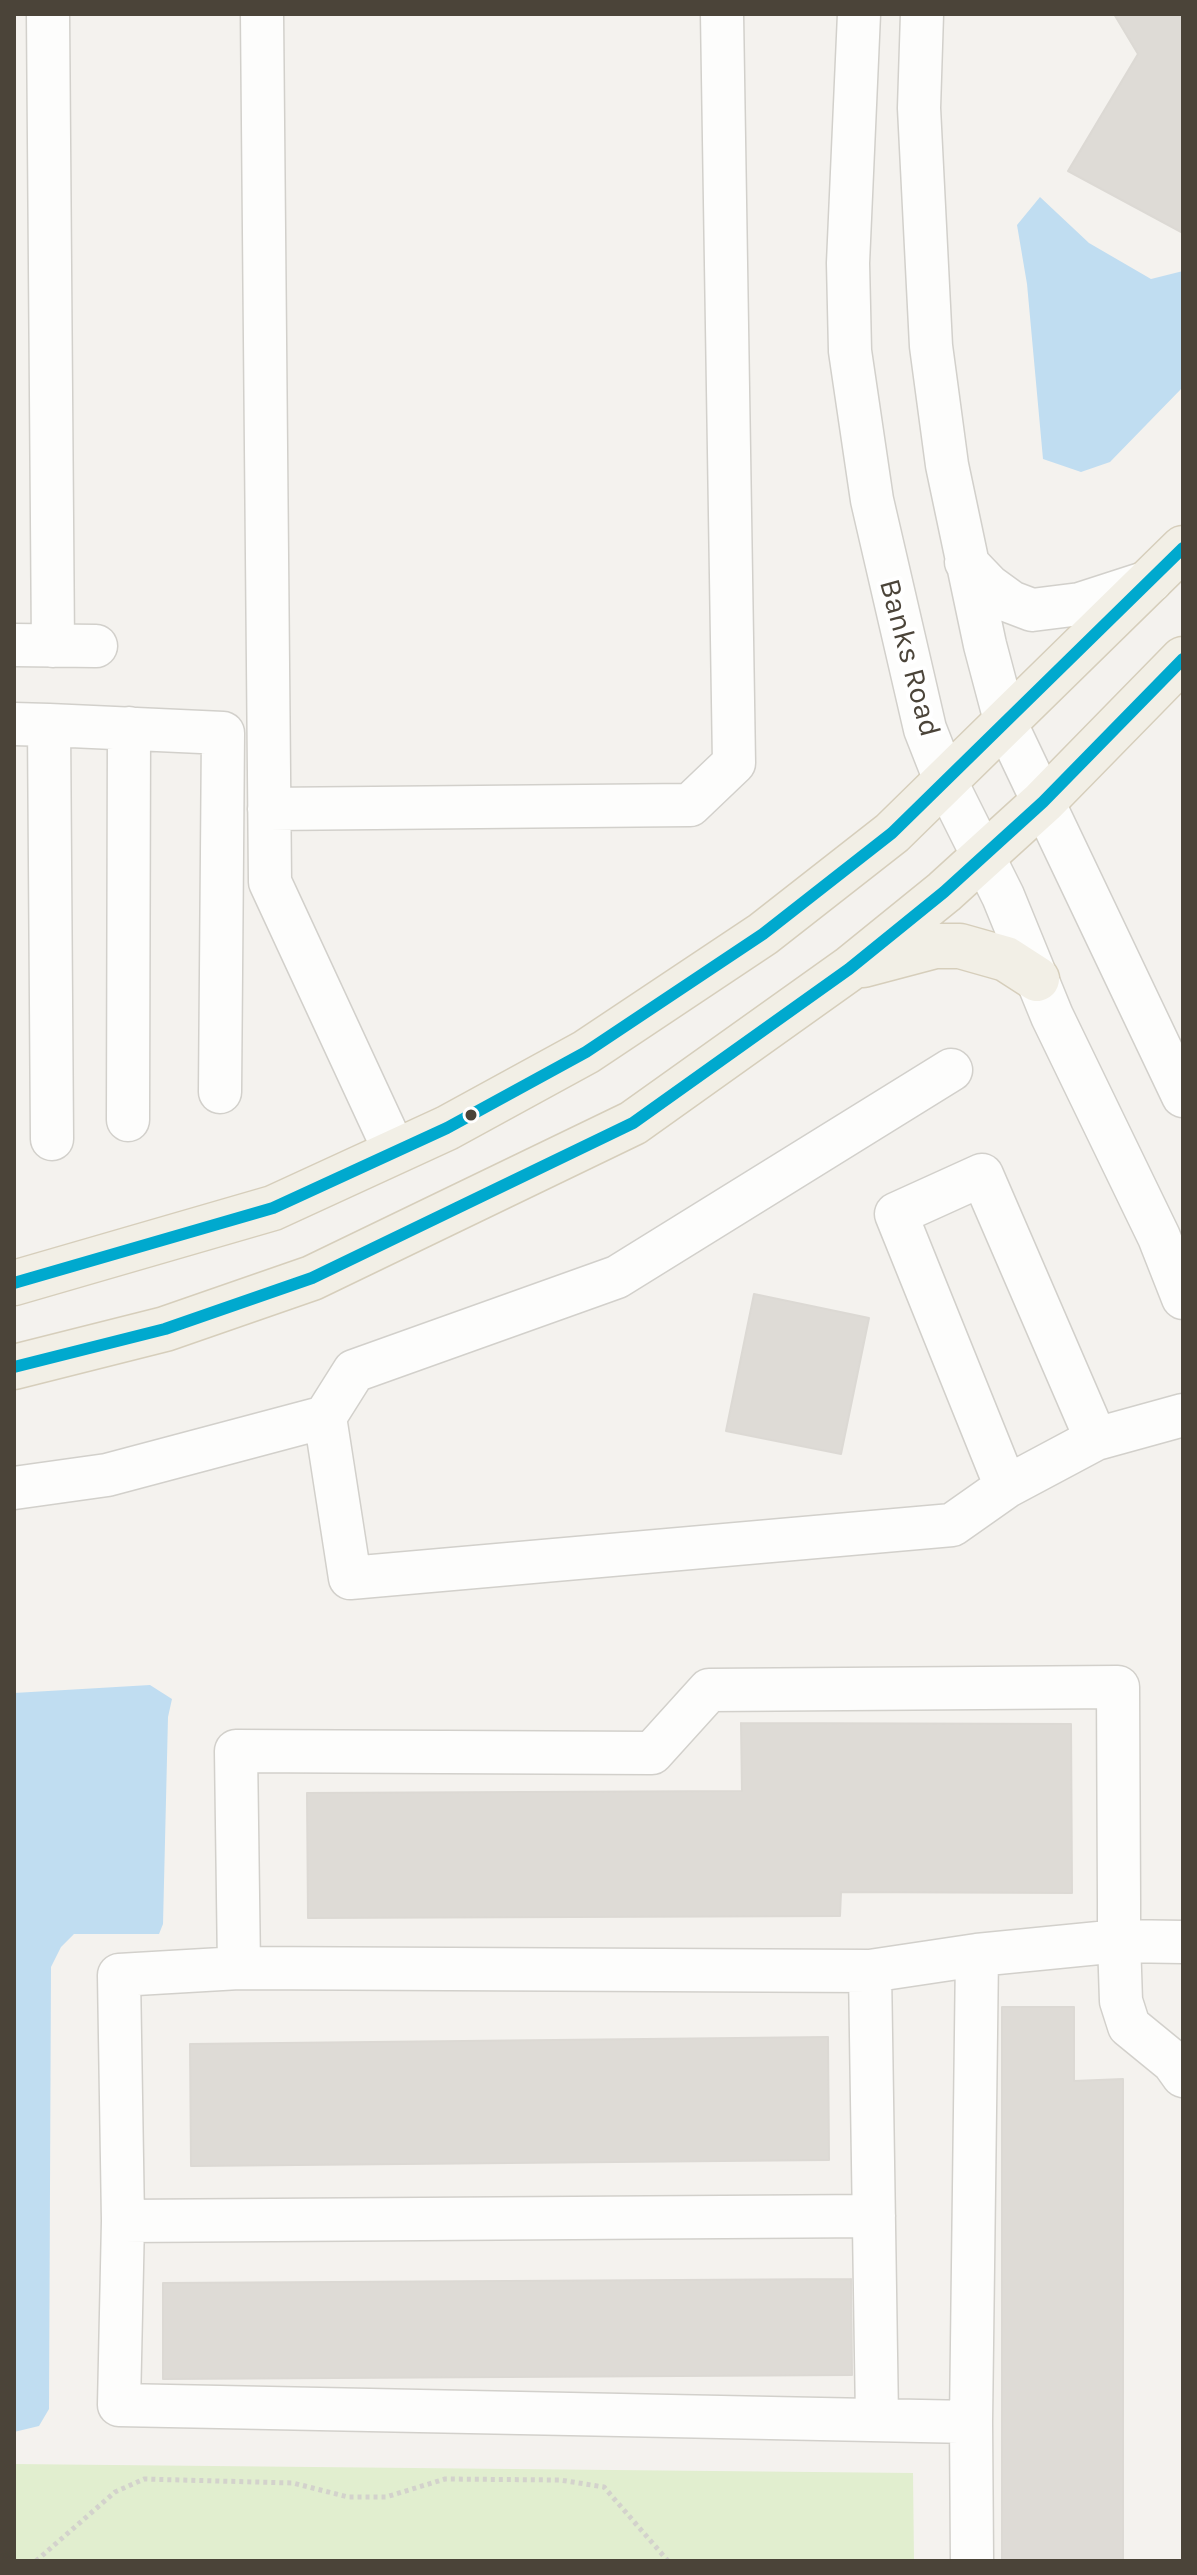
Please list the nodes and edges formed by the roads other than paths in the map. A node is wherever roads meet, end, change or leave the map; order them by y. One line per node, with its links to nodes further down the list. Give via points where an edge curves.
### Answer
1 (48, 14): 9 (street)
2 (262, 14): 17 (street)
3 (722, 14): 17 (street, via 734,763 690,805)
4 (859, 14): 15 (street, Banks Road, via 848,263 850,351 888,582 925,729)
5 (922, 14): 7 (street, via 919,108 931,346)
6 (1183, 548): 8 (main road)
7 (966, 562): 8 (street, via 1011,602 1032,610 1080,604); 13 (street)
8 (1151, 581): 13 (main road)
9 (33, 645): 10 (street)
10 (96, 646)
11 (1183, 659): 16 (main road)
12 (32, 724): 14 (street); 25 (street)
13 (1006, 724): 15 (main road); 16 (street)
14 (129, 728): 22 (street, via 223,733); 24 (street)
15 (945, 780): 18 (street, Banks Road); 26 (main road, via 892,833 763,934 586,1052)
16 (1043, 802): 18 (main road); 23 (street)
17 (269, 809): 26 (street, via 270,882)
18 (984, 855): 19 (main road); 20 (street, Banks Road)
19 (849, 969): 20 (main road, via 935,946 960,946 1006,959); 29 (main road, via 633,1123 312,1278 165,1329)
20 (1037, 979): 28 (street, Banks Road)
21 (951, 1070): 31 (street, via 617,1277 354,1371)
22 (220, 1092)
23 (1182, 1093)
24 (128, 1120)
25 (52, 1139)
26 (395, 1152): 27 (main road, via 273,1208)
27 (14, 1283)
28 (1183, 1298)
29 (14, 1367)
30 (1183, 1415): 32 (street)
31 (325, 1417): 33 (street, via 350,1578 952,1525); 34 (street, via 107,1475)
32 (1096, 1439): 33 (street); 33 (street, via 982,1175 896,1214)
33 (1006, 1487)
34 (14, 1488)
35 (1119, 1941): 36 (street); 37 (street); 38 (street, via 1118,1687 709,1690 652,1753 236,1751); 40 (street, via 1121,2001 1129,2026)
36 (1183, 1942)
37 (977, 1955): 39 (street); 44 (street)
38 (239, 1968): 39 (street); 42 (street, via 119,1975)
39 (870, 1971): 41 (street)
40 (1183, 2076)
41 (874, 2216): 42 (street); 43 (street)
42 (123, 2221): 43 (street, via 119,2405)
43 (877, 2418): 44 (street)
44 (971, 2422): 45 (street)
45 (972, 2561)

